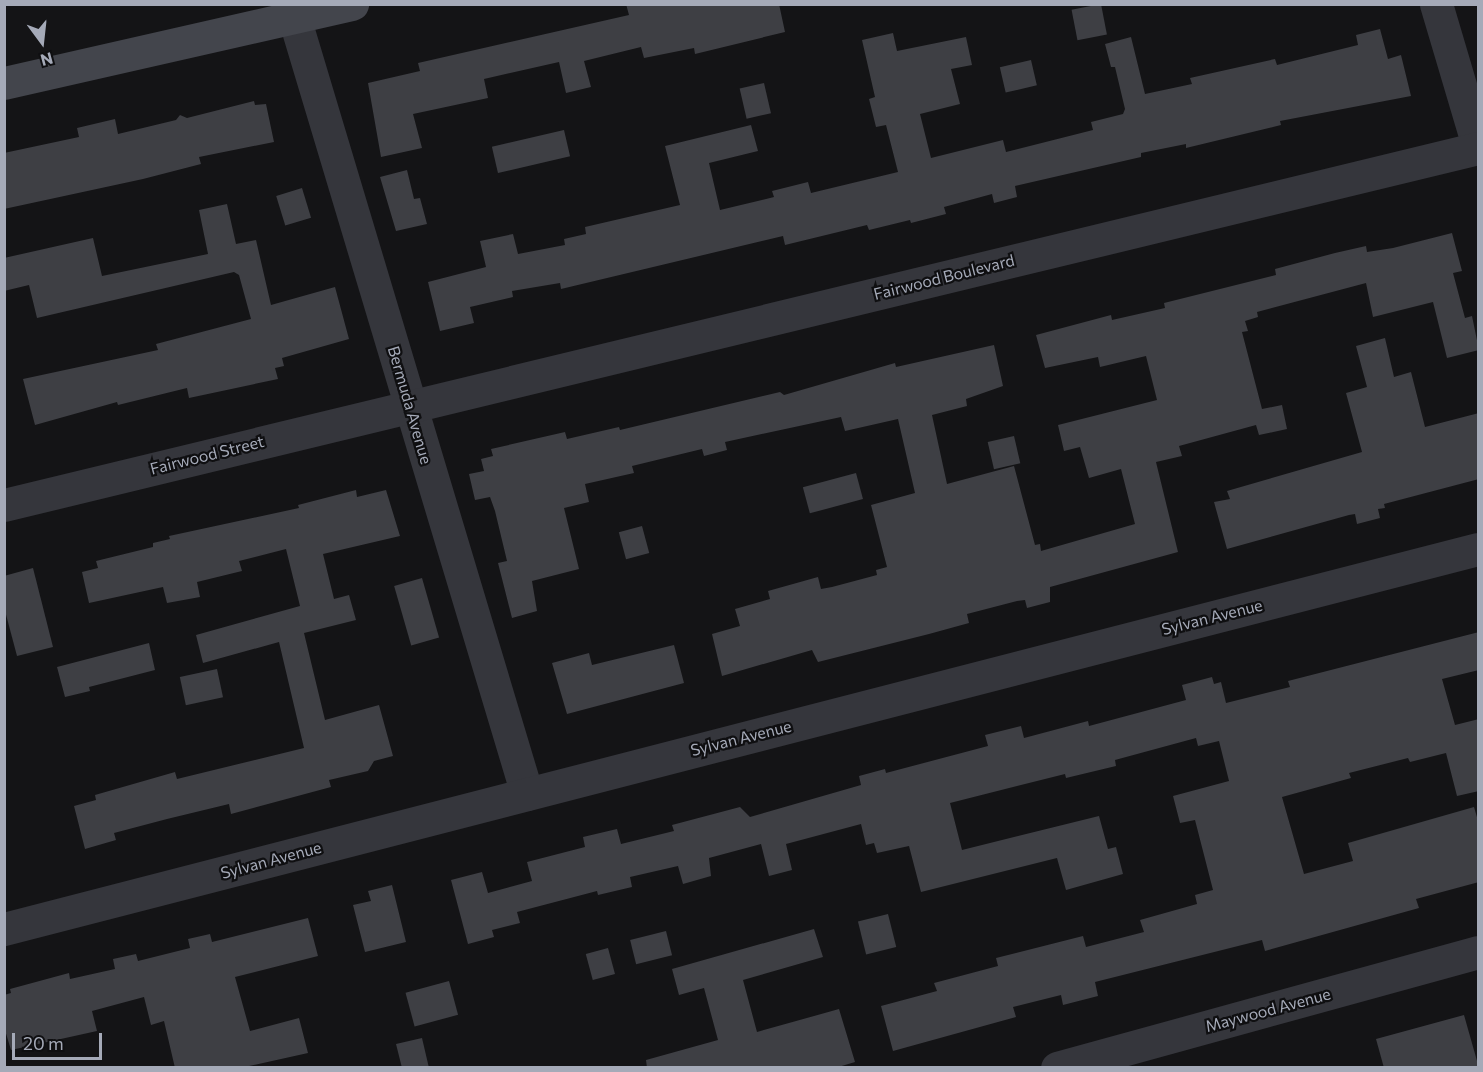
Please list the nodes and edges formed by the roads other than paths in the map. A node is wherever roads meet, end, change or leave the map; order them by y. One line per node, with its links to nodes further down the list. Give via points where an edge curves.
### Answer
1 (352, 4): 3 (street)
2 (1436, 4): 5 (street)
3 (294, 17): 4 (street); 6 (street, Bermuda Avenue)
4 (4, 82)
5 (1479, 147): 6 (street, Fairwood Boulevard)
6 (410, 406): 7 (street, Fairwood Street); 9 (street, Bermuda Avenue)
7 (4, 505)
8 (1479, 549): 9 (street, Sylvan Avenue)
9 (527, 794): 10 (street, Sylvan Avenue)
10 (4, 929)
11 (1479, 952): 12 (street, Maywood Avenue)
12 (1057, 1068)

